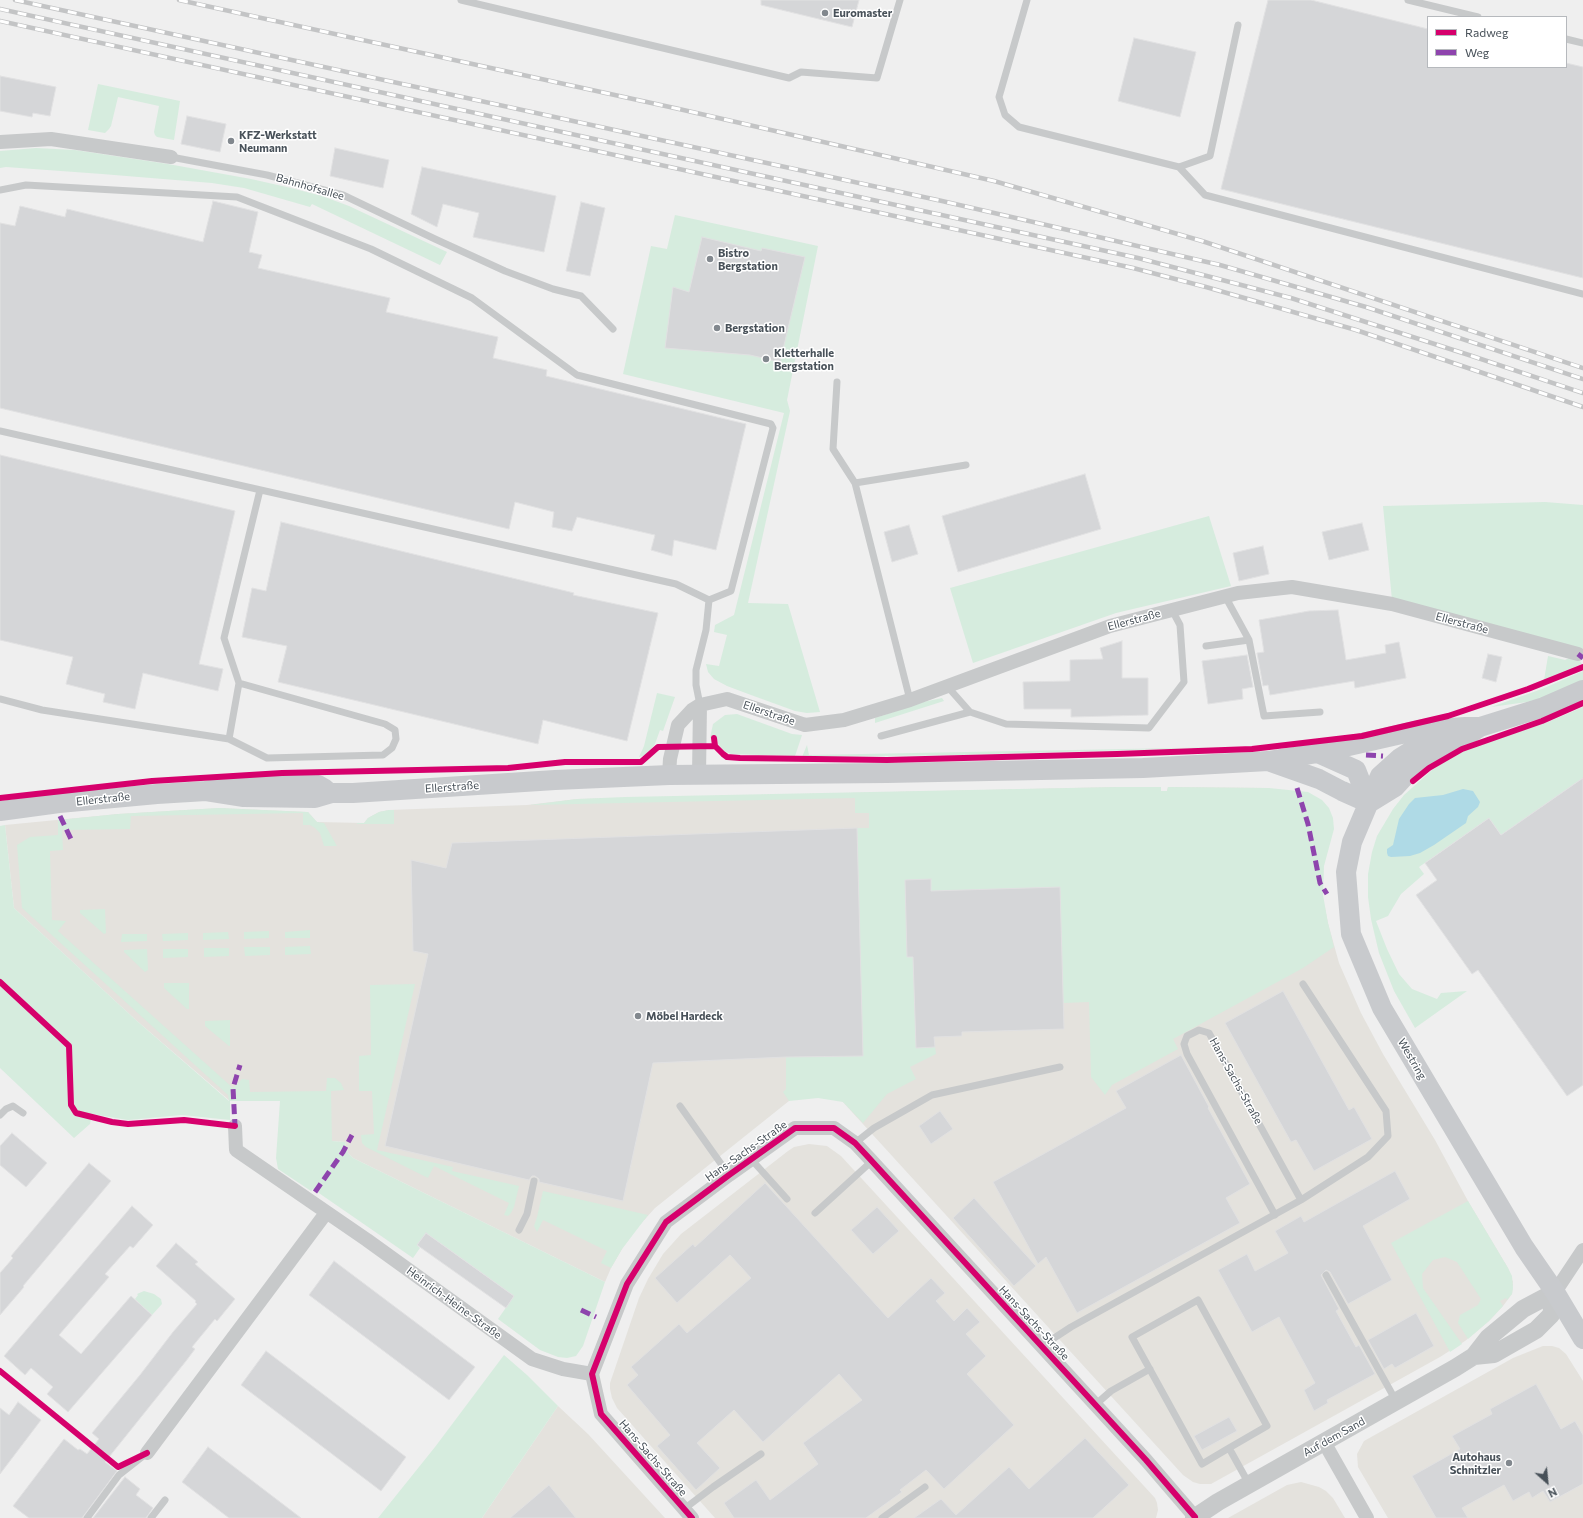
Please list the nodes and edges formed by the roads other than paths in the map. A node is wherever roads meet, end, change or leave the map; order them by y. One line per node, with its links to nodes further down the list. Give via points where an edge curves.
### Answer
1 (461, 0): 2 (lane, via 789,78 801,72 877,78)
2 (900, 0)
3 (1027, 0): 11 (lane, via 999,97 1005,115 1019,127)
4 (1408, 0): 5 (lane)
5 (1474, 16)
6 (1238, 26): 11 (lane, via 1210,156)
7 (1567, 39): 8 (lane)
8 (1583, 43)
9 (0, 142): 10 (street, Bahnhofsallee, via 51,139)
10 (171, 157): 14 (lane, Bahnhofsallee, via 267,175 343,195 505,271 553,289 581,296)
11 (1179, 167): 13 (lane, via 1205,195)
12 (0, 190): 21 (lane, via 26,185 237,197 371,249 472,298 577,375 771,424 773,428 731,591)
13 (1583, 294)
14 (613, 329)
15 (837, 382): 18 (lane, via 833,449)
16 (0, 431): 19 (lane)
17 (966, 466): 18 (lane)
18 (855, 484): 30 (lane)
19 (260, 490): 21 (lane, via 676,584); 26 (lane, via 224,638)
20 (1225, 596): 22 (street, Ellerstraße); 23 (lane); 25 (street, Ellerstraße, via 1292,587 1392,604)
21 (709, 600): 31 (lane, via 706,630 696,670)
22 (1172, 610): 27 (street, Ellerstraße, via 1110,626); 32 (lane, via 1180,625 1184,682 1149,728 1006,724)
23 (1249, 640): 24 (lane); 33 (lane, via 1264,716)
24 (1206, 646)
25 (1578, 654)
26 (239, 684): 36 (lane); 36 (lane, via 385,724 395,730 396,739 392,748 382,754 267,758)
27 (947, 686): 30 (street, Ellerstraße); 32 (lane)
28 (1583, 690): 34 (main road, via 1544,707)
29 (0, 699): 36 (lane, via 42,710)
30 (910, 700): 31 (street, Ellerstraße, via 846,719 805,725 727,699)
31 (700, 705): 39 (street, Ellerstraße, via 678,725 671,752); 40 (street)
32 (970, 712): 35 (lane)
33 (1320, 712)
34 (1473, 727): 37 (main road, Ellerstraße, via 1420,730); 41 (main road, via 1459,741 1435,754 1406,775 1395,787)
35 (881, 736)
36 (229, 739)
37 (1318, 753): 38 (main road, Ellerstraße); 41 (main road, via 1356,770)
38 (1268, 761): 40 (main road, Ellerstraße, via 1143,768); 41 (main road, Ellerstraße, via 1319,779)
39 (669, 775): 40 (main road, Ellerstraße); 42 (main road, Ellerstraße, via 353,794 332,793 315,798 244,797 206,791)
40 (699, 775)
41 (1368, 803): 62 (main road, Westring, via 1352,842 1346,872 1351,934 1382,1008 1524,1247)
42 (0, 811)
43 (1303, 984): 55 (lane, Hans-Sachs-Straße, via 1386,1111 1388,1136 1368,1157)
44 (1060, 1067): 49 (lane, via 932,1095 874,1128)
45 (680, 1106): 52 (lane)
46 (23, 1113): 47 (lane, via 14,1106 6,1108)
47 (0, 1115)
48 (235, 1126): 56 (street, Heinrich-Heine-Straße, via 236,1150)
49 (854, 1143): 50 (street, Hans-Sachs-Straße, via 834,1128 795,1128); 51 (street, Hans-Sachs-Straße)
50 (751, 1159): 52 (street, Hans-Sachs-Straße); 54 (lane)
51 (872, 1161): 57 (lane); 64 (street, Hans-Sachs-Straße)
52 (728, 1175): 67 (street, Hans-Sachs-Straße, via 666,1222 627,1284)
53 (534, 1181): 59 (lane, via 527,1214)
54 (787, 1199)
55 (1302, 1200): 58 (lane, Hans-Sachs-Straße); 58 (lane, Hans-Sachs-Straße, via 1209,1033 1199,1030 1188,1036 1184,1044 1187,1054)
56 (326, 1213): 67 (street, Heinrich-Heine-Straße, via 532,1359); 72 (street)
57 (815, 1213)
58 (1275, 1215): 64 (lane, Hans-Sachs-Straße, via 1071,1326)
59 (519, 1230)
60 (1583, 1250): 62 (street)
61 (1326, 1275): 68 (lane)
62 (1555, 1292): 63 (main road, Westring); 65 (street, Auf dem Sand, via 1523,1309 1488,1338); 65 (street, Auf dem Sand, via 1551,1315 1536,1330 1494,1354)
63 (1583, 1339)
64 (1042, 1346): 69 (street, Hans-Sachs-Straße)
65 (1474, 1356): 68 (street, Auf dem Sand)
66 (1150, 1370): 69 (lane, via 1112,1391); 71 (lane, via 1202,1464); 71 (lane, via 1132,1337 1198,1300 1267,1426)
67 (592, 1374): 77 (street, Hans-Sachs-Straße, via 601,1414)
68 (1396, 1401): 70 (street, Auf dem Sand)
69 (1095, 1405): 81 (street, Hans-Sachs-Straße)
70 (1324, 1442): 74 (street, Auf dem Sand); 82 (street)
71 (1228, 1448): 74 (lane)
72 (147, 1453): 78 (lane, via 119,1475)
73 (761, 1454): 77 (lane, via 713,1487)
74 (1249, 1484): 81 (street, Auf dem Sand)
75 (924, 1486): 80 (lane)
76 (165, 1500): 79 (lane)
77 (688, 1514)
78 (87, 1518)
79 (151, 1518)
80 (882, 1518)
81 (1195, 1518)
82 (1367, 1518)

